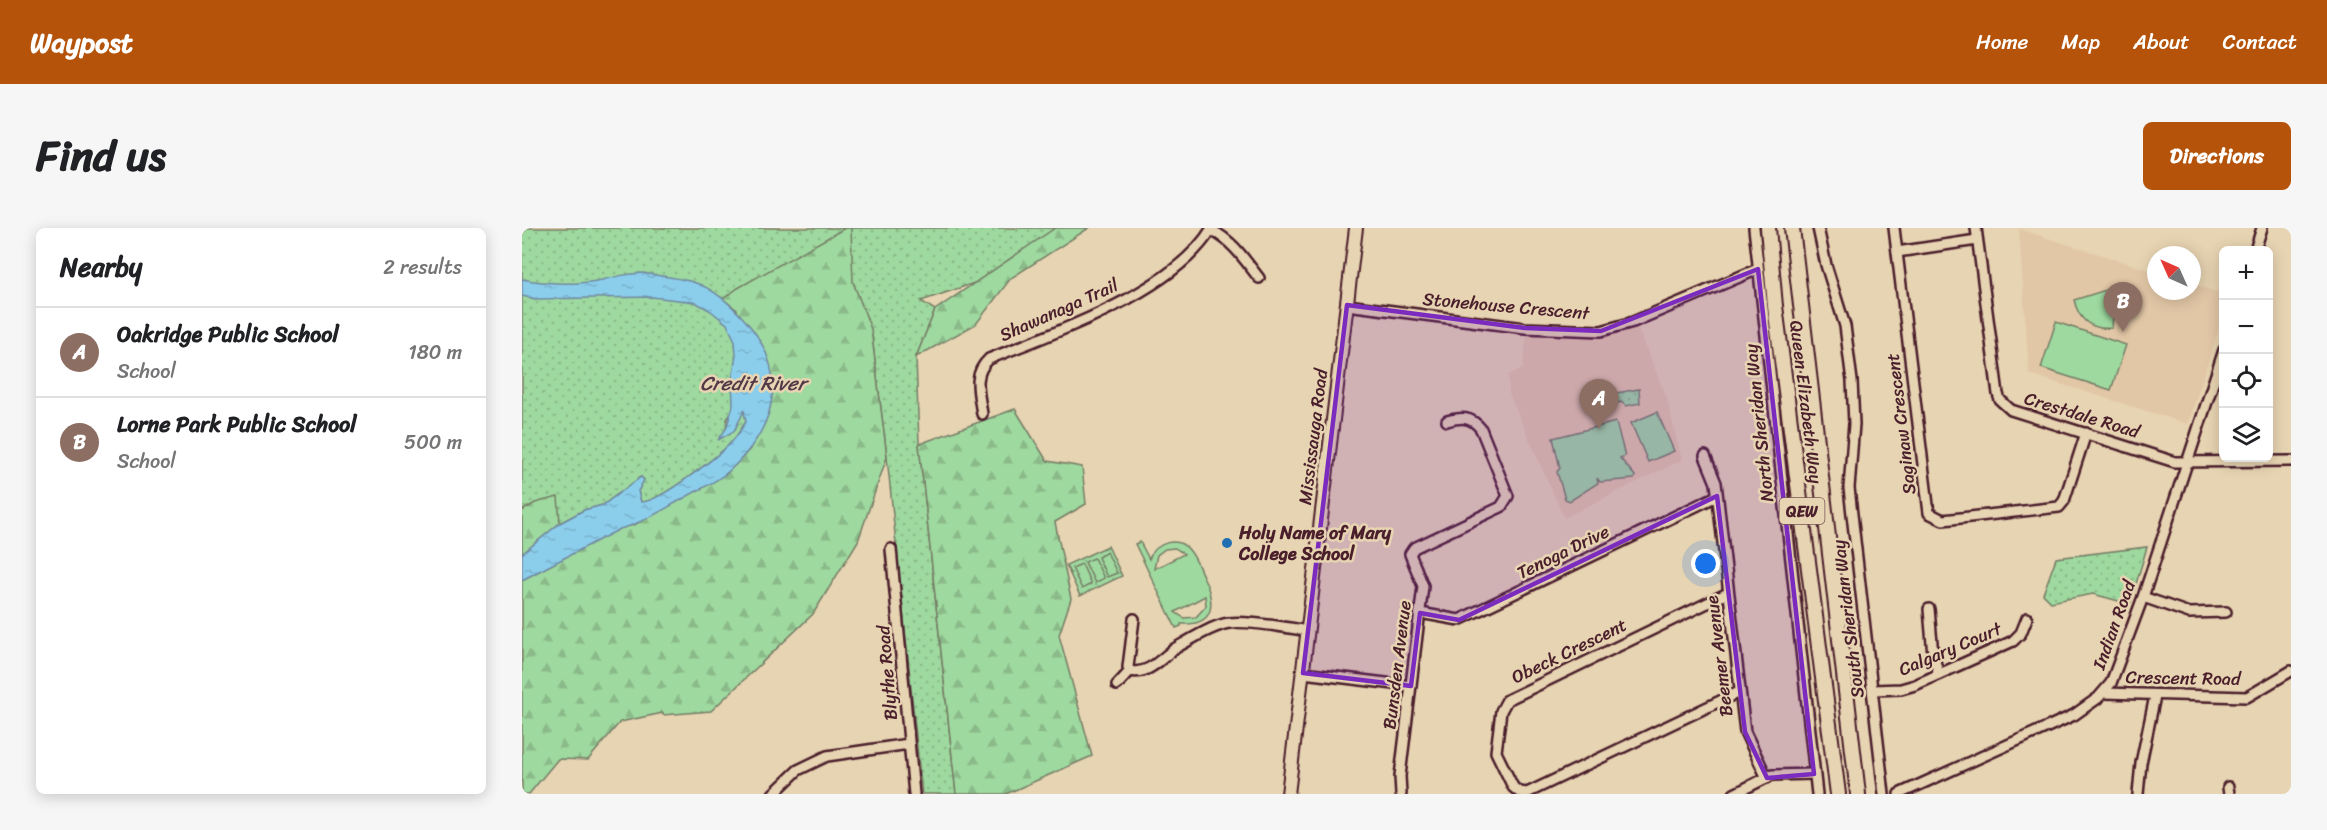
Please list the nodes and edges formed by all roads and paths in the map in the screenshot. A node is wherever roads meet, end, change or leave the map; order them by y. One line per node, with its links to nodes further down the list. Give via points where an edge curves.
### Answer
1 (1356, 228): 16 (main road, Mississauga Road)
2 (1754, 228): 14 (street, North Sheridan Way)
3 (1768, 228): 53 (highway, Queen Elizabeth Way / QEW)
4 (1792, 228): 54 (highway, Queen Elizabeth Way / QEW)
5 (1818, 228): 40 (street, South Sheridan Way, via 1845,326 1852,381 1854,424 1849,488)
6 (1894, 228): 13 (street, Saginaw Crescent)
7 (1976, 228): 11 (street, Crestdale Road)
8 (2251, 228): 10 (street)
9 (1211, 229): 15 (street, via 1226,237); 18 (street, Shawanaga Trail, via 1178,265 1124,300 989,358 978,375)
10 (2261, 230): 12 (street)
11 (1977, 240): 13 (street); 20 (street, Crestdale Road, via 2000,400 2016,412)
12 (2255, 246)
13 (1897, 252): 20 (street, Saginaw Crescent, via 1929,513 1943,520 2059,507)
14 (1758, 269): 16 (street, Stonehouse Crescent, via 1633,322 1601,331 1525,328); 45 (street, North Sheridan Way)
15 (1258, 278)
16 (1347, 305): 33 (main road, Mississauga Road)
17 (2222, 354): 23 (street, Indian Road)
18 (982, 414)
19 (1447, 421): 30 (street, Bunsden Avenue, via 1464,417 1476,422 1508,496 1501,507 1410,554 1423,586)
20 (2086, 433): 23 (street, Crestdale Road)
21 (1705, 456): 24 (street, Beemer Avenue, via 1716,483)
22 (2291, 462): 23 (street, Crestdale Road)
23 (2186, 463): 27 (street, Indian Road)
24 (1716, 496): 26 (street, Beemer Avenue); 30 (street, Tenoga Drive, via 1460,620)
25 (891, 549): 44 (street, Blythe Road)
26 (1728, 593): 41 (street, Beemer Avenue); 41 (street, Obeck Crescent, via 1507,700 1501,711 1496,752 1513,787 1527,793)
27 (2143, 597): 29 (street, via 2189,613); 42 (street, Indian Road, via 2124,652)
28 (1929, 609): 37 (street, via 1933,655)
29 (2226, 612)
30 (1420, 613): 39 (street, Bunsden Avenue)
31 (2027, 618): 37 (street, Calgary Court, via 2013,641)
32 (1134, 619): 34 (street)
33 (1308, 631): 34 (street, via 1230,622 1183,644 1163,661); 36 (main road, Mississauga Road)
34 (1130, 671): 38 (street)
35 (2291, 671): 43 (street, Crescent Road, via 2247,698)
36 (1303, 673): 39 (street); 49 (main road, Mississauga Road)
37 (1939, 674): 40 (street, Calgary Court, via 1901,689)
38 (1116, 685)
39 (1411, 686): 50 (street, Bunsden Avenue)
40 (1873, 690): 55 (street, South Sheridan Way)
41 (1739, 693): 46 (street, Beemer Avenue, via 1745,732)
42 (2103, 693): 43 (street, Crescent Road); 56 (street, Indian Road, via 2074,715)
43 (2155, 696): 57 (street)
44 (909, 744): 47 (street, via 827,756 798,770); 48 (street, Blythe Road)
45 (1814, 774): 46 (street); 52 (street, North Sheridan Way)
46 (1767, 778): 51 (street)
47 (773, 794)
48 (914, 794)
49 (1288, 794)
50 (1401, 794)
51 (1734, 794)
52 (1817, 794)
53 (1838, 794)
54 (1858, 794)
55 (1884, 794)
56 (1899, 794)
57 (2138, 794)

